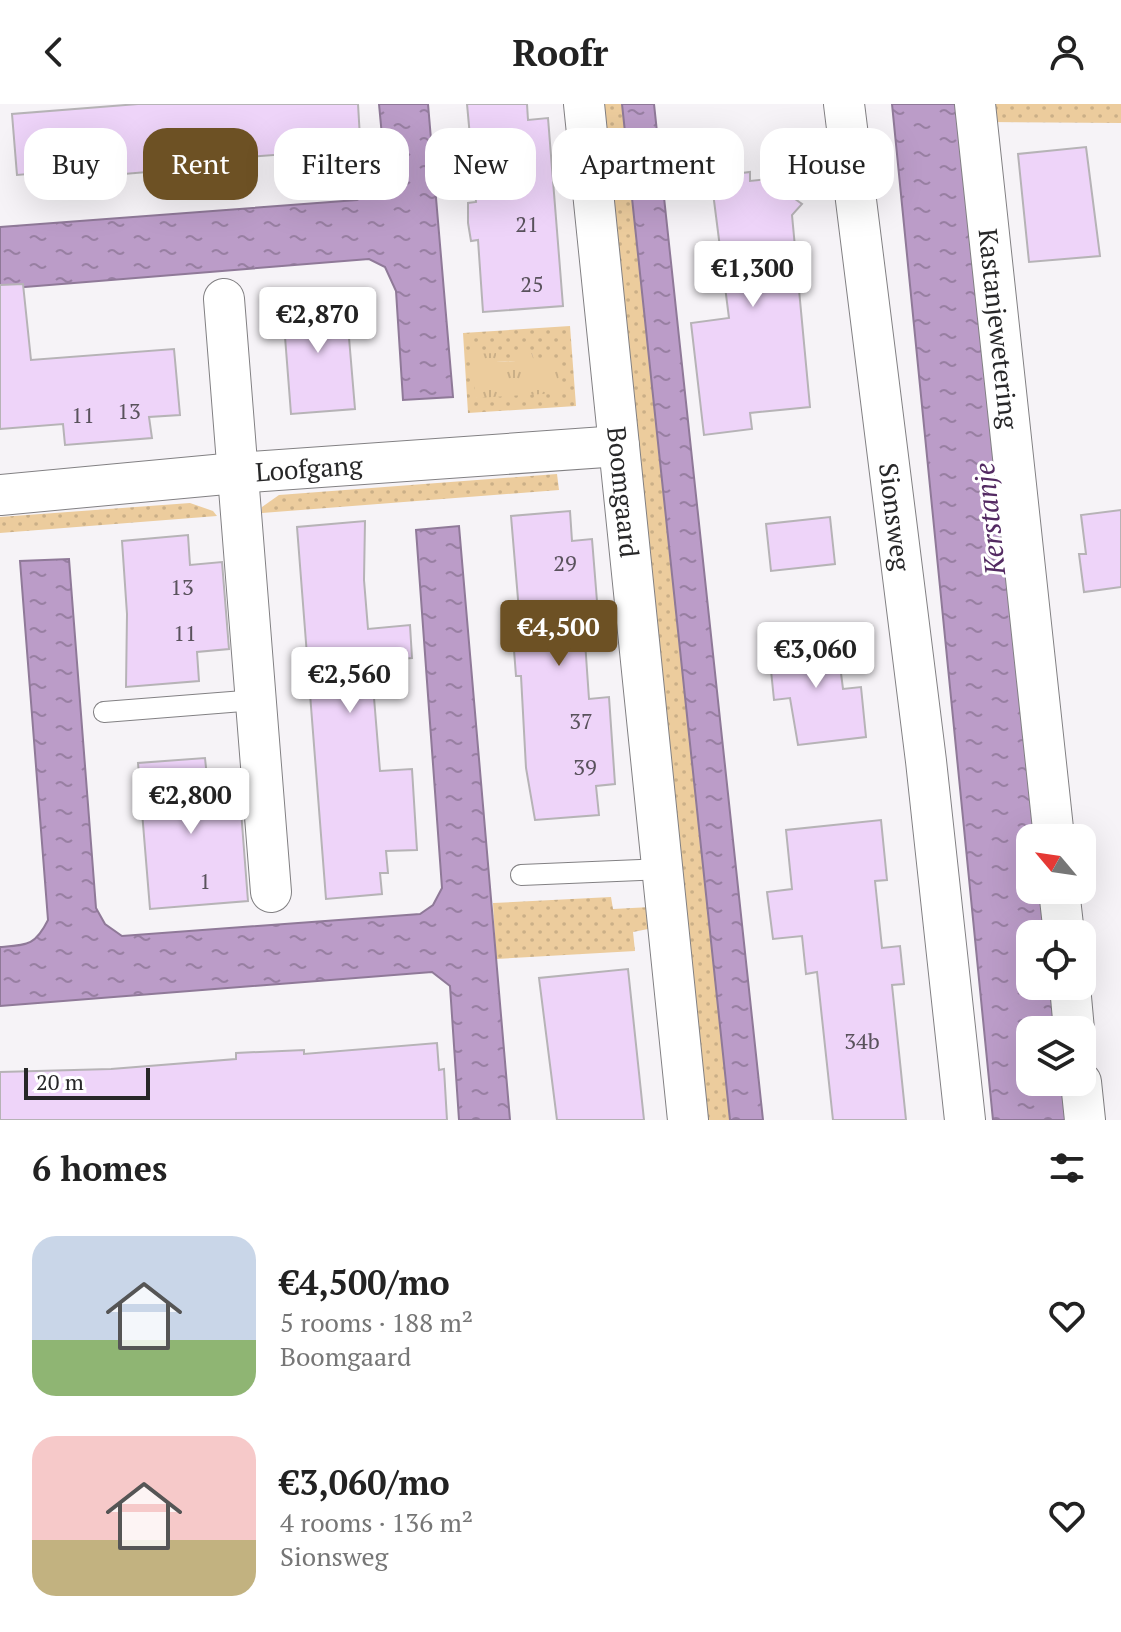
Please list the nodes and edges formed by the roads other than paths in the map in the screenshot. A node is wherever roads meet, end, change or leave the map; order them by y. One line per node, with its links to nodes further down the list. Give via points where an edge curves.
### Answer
1 (584, 104): 5 (street, Boomgaard)
2 (844, 104): 16 (street, Sionsweg)
3 (975, 104): 10 (street, Kastanjewetering)
4 (224, 299): 6 (street)
5 (619, 446): 6 (street, Loofgang); 11 (street, Boomgaard)
6 (236, 473): 7 (street, Loofgang); 8 (street)
7 (0, 495)
8 (257, 700): 9 (lane); 13 (street)
9 (104, 712)
10 (1052, 824)
11 (664, 869): 12 (lane); 15 (street, Boomgaard)
12 (521, 875)
13 (271, 892)
14 (1082, 1096): 17 (street)
15 (688, 1120)
16 (965, 1120)
17 (1085, 1120)

